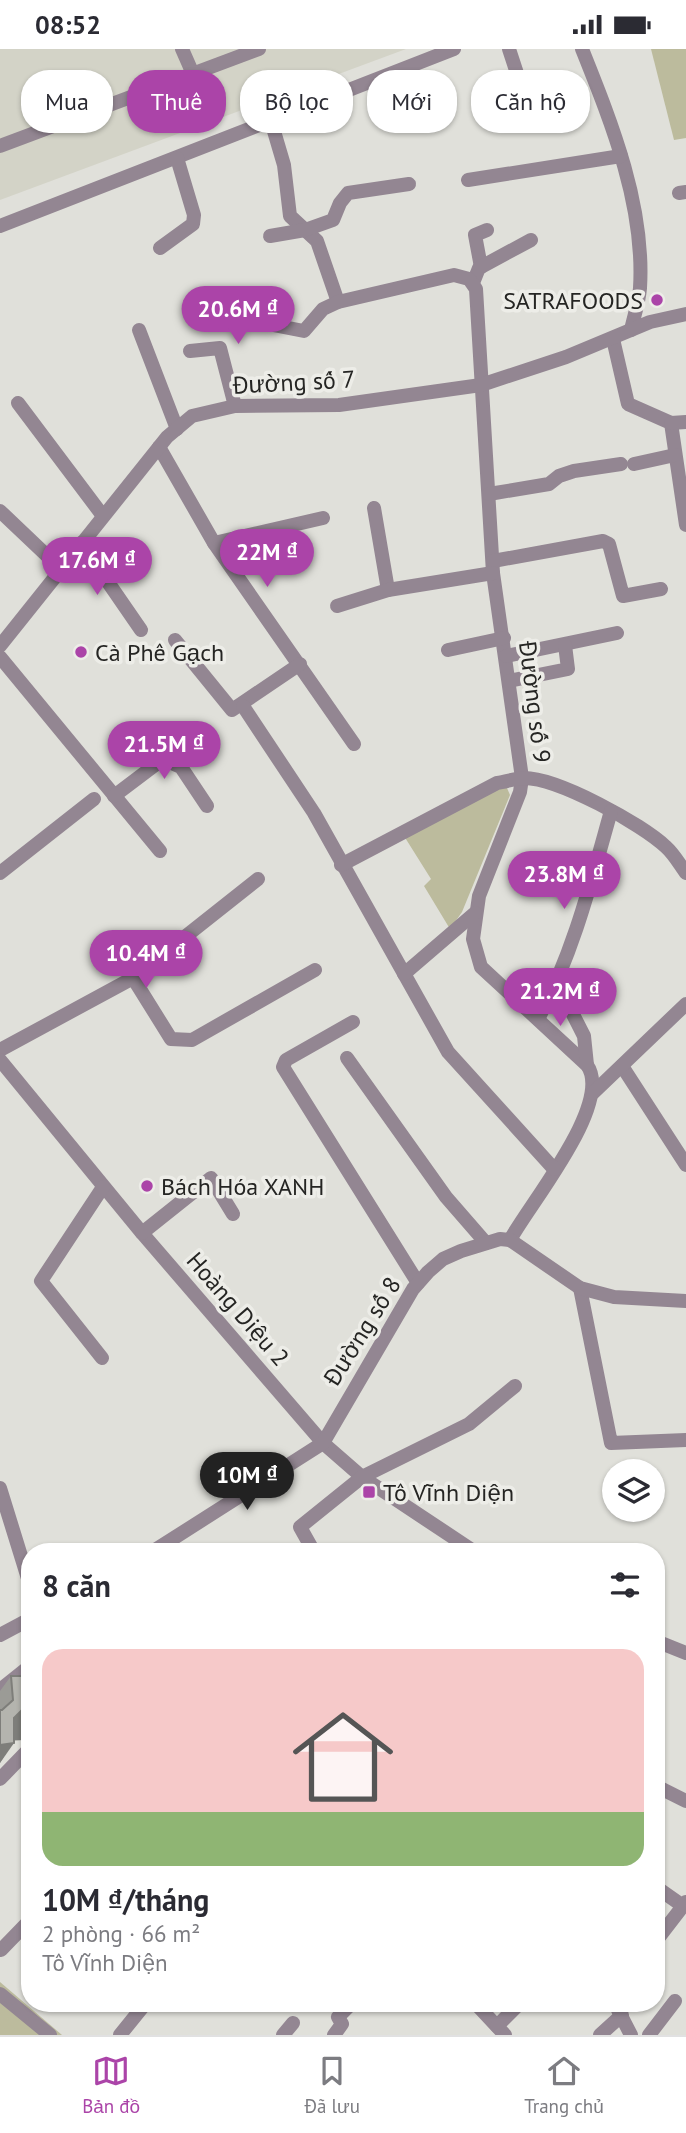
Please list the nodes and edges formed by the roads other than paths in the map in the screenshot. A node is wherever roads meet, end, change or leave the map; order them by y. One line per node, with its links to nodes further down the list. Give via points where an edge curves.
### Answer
1 (182, 49): 6 (street)
2 (259, 49): 7 (street)
3 (454, 49): 9 (street)
4 (509, 49): 8 (street)
5 (582, 49): 14 (street)
6 (191, 70)
7 (206, 70)
8 (516, 70)
9 (353, 89)
10 (127, 99): 13 (street)
11 (241, 133): 15 (street)
12 (275, 133): 21 (street, via 290,216)
13 (0, 146)
14 (621, 156): 16 (street); 32 (street, via 639,253 640,290)
15 (177, 158): 20 (street); 25 (street, via 193,224)
16 (468, 180)
17 (409, 184): 19 (street, via 348,193)
18 (353, 217): 19 (street)
19 (335, 218): 21 (street)
20 (0, 226)
21 (305, 230): 23 (street); 28 (street, via 320,247)
22 (487, 230): 26 (street, via 475,235 474,241)
23 (270, 236)
24 (531, 240): 26 (street)
25 (160, 248)
26 (481, 267): 27 (street)
27 (471, 281): 28 (street, via 454,275); 35 (street, Đường số 9)
28 (338, 302): 30 (street, via 323,309 304,331)
29 (686, 314): 32 (street, Đường số 7)
30 (268, 324)
31 (139, 330): 40 (street)
32 (631, 330): 33 (street, Đường số 7)
33 (613, 339): 35 (street, Đường số 7); 39 (street, via 628,404)
34 (190, 351): 37 (street, via 220,348)
35 (481, 385): 37 (street, Đường số 7, via 339,405); 43 (street, Đường số 9)
36 (18, 403): 46 (street)
37 (235, 406): 40 (street, Đường số 7, via 192,416)
38 (686, 422): 39 (street)
39 (671, 423): 42 (street)
40 (177, 429): 41 (street, Đường số 7)
41 (159, 447): 46 (street, Đường số 7); 50 (street)
42 (676, 455): 43 (street, via 574,471 549,484); 48 (street)
43 (489, 493): 51 (street, Đường số 9)
44 (374, 508): 54 (street)
45 (0, 511): 52 (street)
46 (103, 516): 49 (street, Đường số 7)
47 (323, 518): 50 (street)
48 (686, 525)
49 (81, 543): 52 (street, Đường số 7); 56 (street)
50 (214, 543): 65 (street)
51 (493, 567): 53 (street, via 606,543 623,596); 54 (street); 58 (street, Đường số 9)
52 (61, 569): 61 (street, Đường số 7)
53 (661, 589)
54 (388, 590): 55 (street)
55 (337, 606)
56 (141, 630)
57 (617, 633): 60 (street)
58 (504, 638): 62 (street); 63 (street, Đường số 9)
59 (175, 640): 67 (street, via 232,710)
60 (565, 645): 63 (street); 66 (street, via 568,669)
61 (0, 646)
62 (448, 650)
63 (506, 656): 66 (street, Đường số 9)
64 (0, 657): 70 (street)
65 (300, 664): 67 (street); 68 (street)
66 (509, 681): 69 (street, Đường số 9)
67 (243, 706): 75 (street, via 314,813)
68 (354, 744)
69 (522, 778): 73 (street, via 538,780); 75 (street, via 497,783); 79 (street, Đường số 9)
70 (114, 796): 72 (street, via 163,759 181,767); 74 (street)
71 (94, 799): 76 (street)
72 (207, 806)
73 (611, 811): 77 (street, via 667,848); 83 (street)
74 (160, 851)
75 (341, 865): 81 (street)
76 (0, 873)
77 (686, 873)
78 (258, 879): 82 (street)
79 (475, 913): 81 (street); 85 (street, Đường số 9, via 472,939 481,967)
80 (315, 969): 82 (street, via 192,1040 171,1039)
81 (404, 974): 94 (street, via 448,1052)
82 (133, 978): 87 (street)
83 (557, 983): 85 (street); 90 (street, via 584,1036)
84 (686, 1004): 91 (street)
85 (538, 1019): 90 (street, Đường số 9)
86 (353, 1022): 100 (street, via 286,1060 283,1067)
87 (0, 1050)
88 (347, 1058): 99 (street, via 446,1197)
89 (0, 1060): 95 (street, Hoàng Diệu 2)
90 (587, 1065): 92 (street, via 593,1073)
91 (622, 1066): 92 (street); 93 (street)
92 (593, 1093): 94 (street, via 576,1136)
93 (686, 1165)
94 (554, 1169): 98 (street)
95 (103, 1187): 97 (street, Hoàng Diệu 2); 103 (street, via 41,1281)
96 (233, 1215): 97 (street, via 211,1178)
97 (142, 1233): 106 (street, Hoàng Diệu 2)
98 (510, 1240): 99 (street, Đường số 8); 101 (street)
99 (486, 1243): 100 (street, Đường số 8, via 443,1259)
100 (418, 1283): 106 (street, Đường số 8)
101 (580, 1288): 102 (street, via 614,1297); 105 (street, via 611,1443)
102 (686, 1301)
103 (102, 1358)
104 (514, 1386): 107 (street, via 469,1425)
105 (686, 1440)
106 (323, 1443): 107 (street, Hoàng Diệu 2); 109 (street)
107 (362, 1477): 110 (street, via 300,1527); 111 (street, Hoàng Diệu 2)
108 (0, 1488): 112 (street)
109 (166, 1543)
110 (309, 1543)
111 (461, 1543)
112 (21, 1556)
113 (21, 1624): 114 (street)
114 (0, 1635)
115 (665, 1645): 116 (street)
116 (686, 1653)
117 (21, 1674): 118 (street)
118 (0, 1691)
119 (21, 1757): 120 (street)
120 (0, 1779)
121 (665, 1790): 122 (street)
122 (686, 1801)
123 (665, 1892): 124 (street)
124 (684, 1904): 126 (street)
125 (21, 1929): 127 (street)
126 (665, 1929)
127 (1, 1950)
128 (0, 1994): 130 (street)
129 (675, 2001): 146 (street)
130 (21, 2011)
131 (22, 2012): 140 (street)
132 (139, 2012): 141 (street)
133 (343, 2012): 143 (street)
134 (483, 2012): 139 (street)
135 (514, 2012): 139 (street)
136 (617, 2012): 144 (street)
137 (619, 2012): 145 (street)
138 (293, 2023): 142 (street)
139 (501, 2031)
140 (50, 2035)
141 (120, 2035)
142 (283, 2035)
143 (334, 2035)
144 (600, 2035)
145 (631, 2035)
146 (649, 2035)

